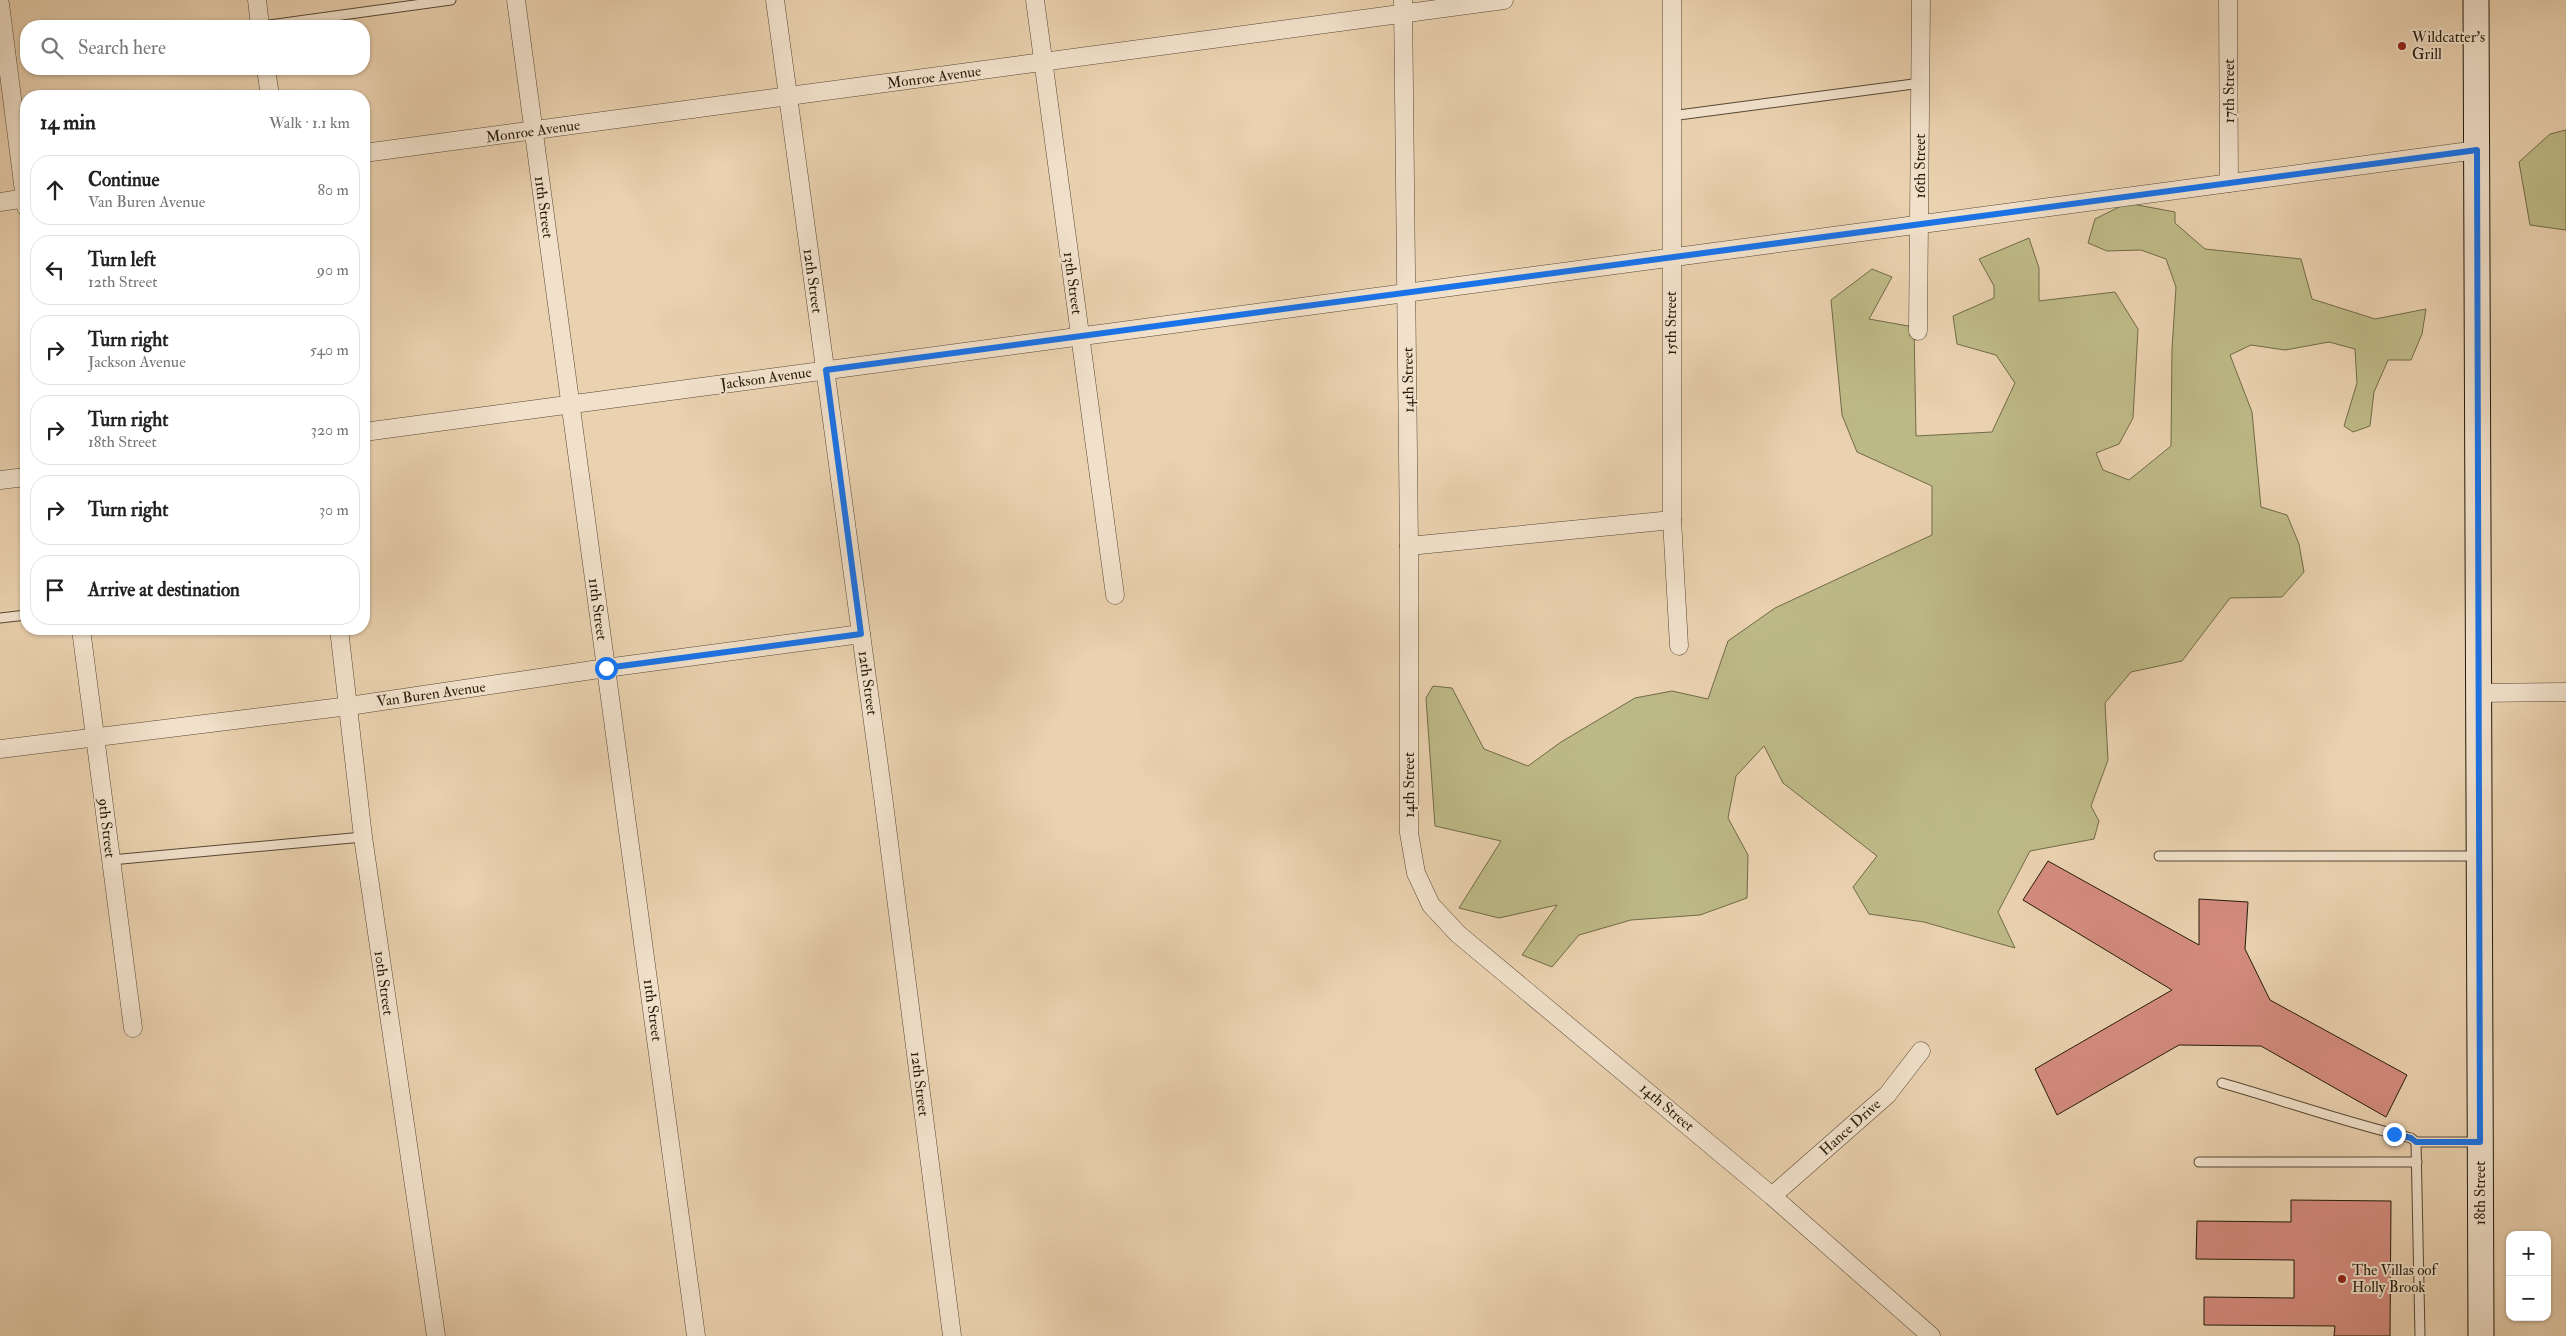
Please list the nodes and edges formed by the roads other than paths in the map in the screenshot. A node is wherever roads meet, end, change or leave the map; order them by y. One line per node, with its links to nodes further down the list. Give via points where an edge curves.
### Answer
1 (257, 0): 13 (street)
2 (451, 0): 14 (lane)
3 (516, 0): 22 (street, 11th Street)
4 (775, 0): 20 (street, 12th Street)
5 (1035, 0): 16 (street, 13th Street)
6 (1504, 0): 12 (street, Monroe Avenue)
7 (1672, 0): 21 (street, 15th Street)
8 (1921, 0): 18 (street, 16th Street)
9 (2228, 0): 26 (street, 17th Street)
10 (2476, 0): 23 (main road, 18th Street)
11 (0, 4): 15 (street)
12 (1403, 6): 16 (street, Monroe Avenue); 31 (street, 14th Street)
13 (260, 20)
14 (305, 20)
15 (4, 59): 25 (street)
16 (1043, 62): 20 (street, Monroe Avenue); 33 (street, 13th Street)
17 (267, 75): 19 (street)
18 (1921, 84): 21 (lane); 29 (street, 16th Street)
19 (269, 90)
20 (788, 97): 22 (street, Monroe Avenue); 34 (street, 12th Street)
21 (1671, 116): 30 (street, 15th Street)
22 (534, 130): 24 (street, Monroe Avenue); 35 (street, 11th Street)
23 (2477, 150): 26 (street, Jackson Avenue); 50 (main road, 18th Street)
24 (370, 152)
25 (20, 162)
26 (2229, 183): 29 (street, Jackson Avenue)
27 (20, 201): 28 (street)
28 (0, 202)
29 (1920, 224): 30 (street, Jackson Avenue); 32 (street, 16th Street)
30 (1670, 257): 31 (street, Jackson Avenue); 39 (street, 15th Street)
31 (1407, 292): 33 (street, Jackson Avenue); 40 (street, 14th Street)
32 (1918, 331)
33 (1080, 336): 34 (street, Jackson Avenue); 41 (street, 13th Street)
34 (826, 370): 35 (street, Jackson Avenue); 44 (street, 12th Street)
35 (571, 404): 36 (street, Jackson Avenue); 48 (street, 11th Street)
36 (370, 431)
37 (20, 478): 38 (street)
38 (0, 480)
39 (1672, 520): 40 (street); 47 (street, 15th Street)
40 (1409, 546): 65 (street, 14th Street, via 1409,834 1416,873 1432,905 1458,934)
41 (1115, 596)
42 (20, 616): 43 (lane)
43 (0, 618)
44 (861, 634): 48 (street, Van Buren Avenue); 68 (street, 12th Street)
45 (82, 635): 52 (street, 9th Street)
46 (340, 635): 51 (street, 10th Street)
47 (1678, 646)
48 (606, 668): 51 (street, Van Buren Avenue); 67 (street, 11th Street)
49 (2566, 692): 50 (street)
50 (2479, 693): 56 (main road, 18th Street)
51 (348, 706): 52 (street, Van Buren Avenue); 54 (street, 10th Street)
52 (95, 736): 53 (street, Van Buren Avenue); 57 (street, 9th Street)
53 (0, 749)
54 (363, 837): 57 (lane); 66 (street, 10th Street)
55 (2159, 856): 56 (lane)
56 (2480, 856): 62 (main road, 18th Street)
57 (111, 860): 58 (street, 9th Street)
58 (133, 1028)
59 (1921, 1052): 65 (street, Hance Drive, via 1887,1095)
60 (2222, 1083): 61 (lane)
61 (2416, 1142): 62 (lane); 64 (lane)
62 (2480, 1142): 71 (main road, 18th Street)
63 (2199, 1162): 64 (lane)
64 (2416, 1162): 70 (lane)
65 (1772, 1196): 69 (street, 14th Street)
66 (436, 1336)
67 (696, 1336)
68 (952, 1336)
69 (1931, 1336)
70 (2420, 1336)
71 (2481, 1336)

